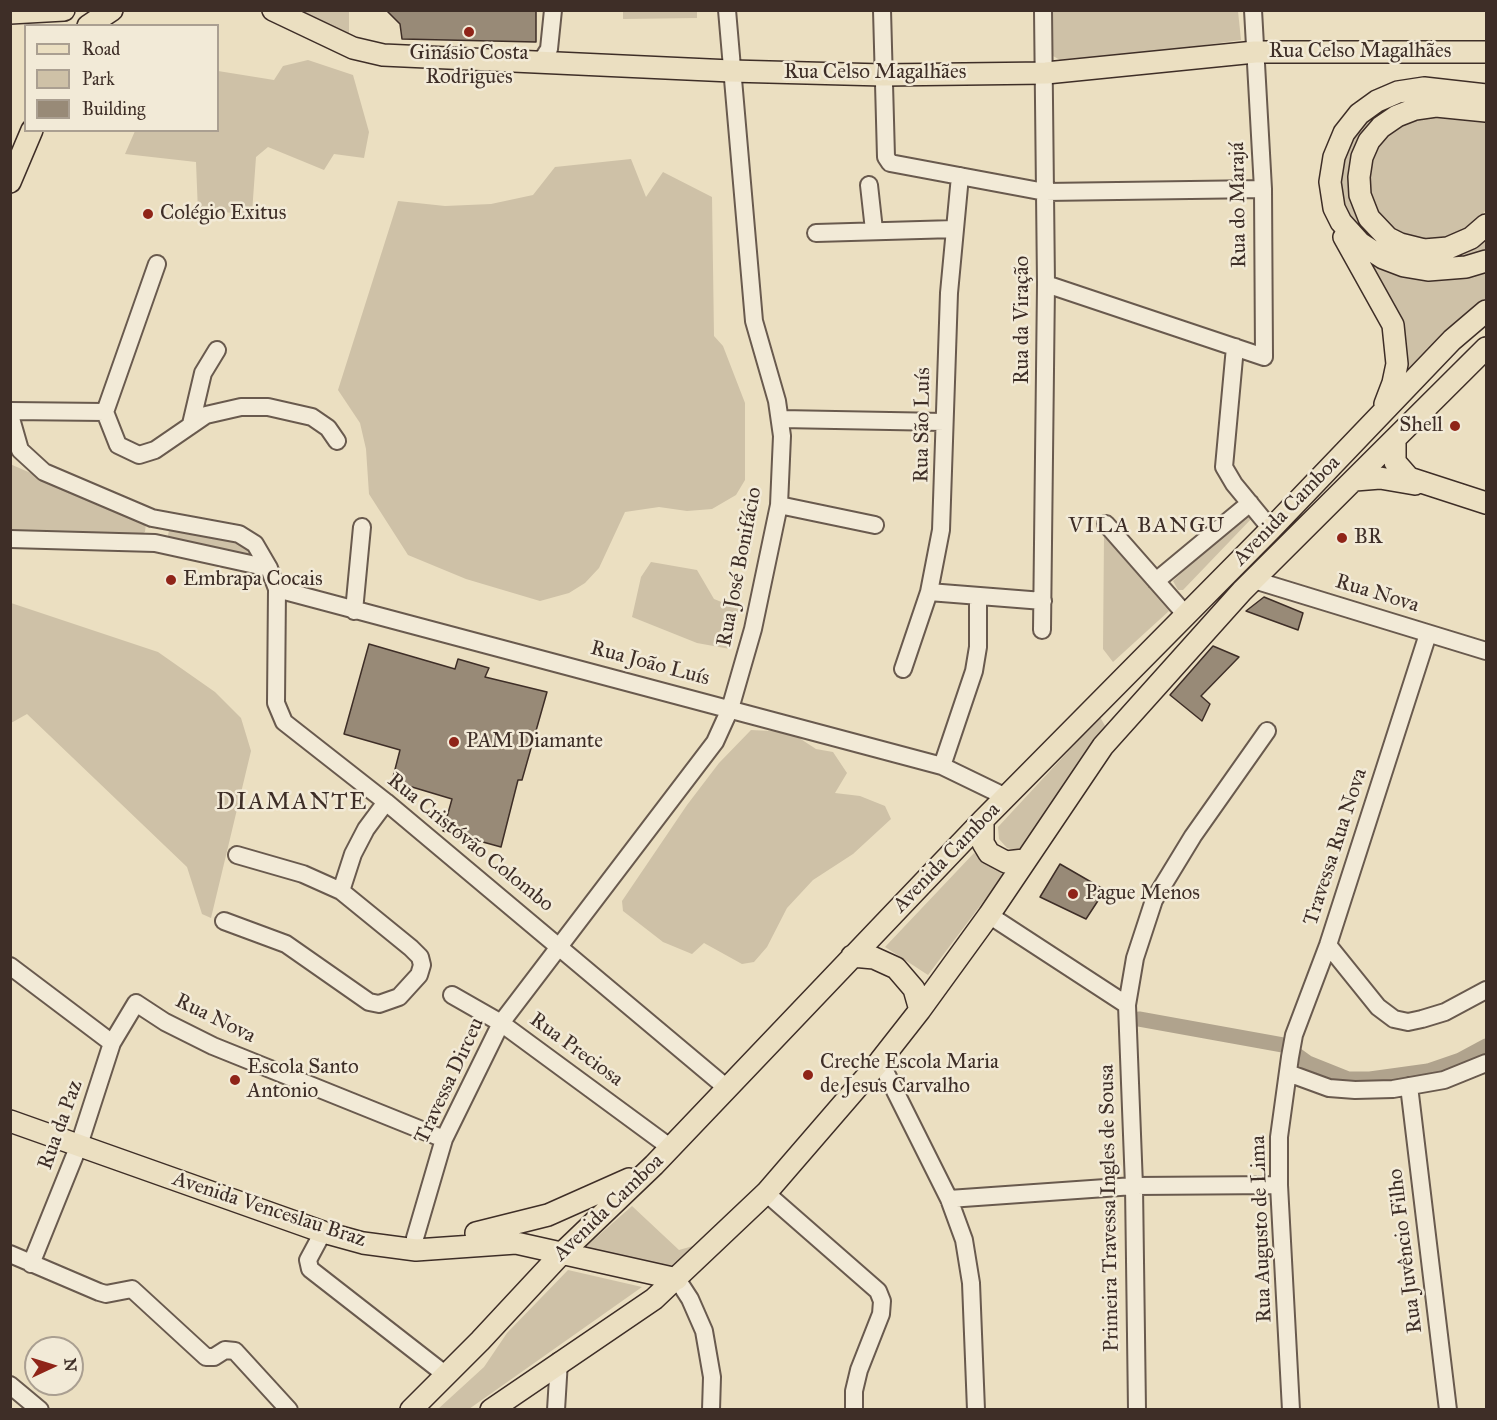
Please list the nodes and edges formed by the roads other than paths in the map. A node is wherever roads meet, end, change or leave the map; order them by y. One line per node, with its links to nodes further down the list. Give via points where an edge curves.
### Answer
1 (64, 10): 9 (main road)
2 (111, 10): 10 (main road)
3 (273, 10): 13 (main road, Rua Celso Magalhães, via 353,48 383,55)
4 (553, 10): 13 (street, via 549,49)
5 (727, 10): 14 (street, Rua José Bonifácio)
6 (882, 10): 16 (street)
7 (1043, 10): 15 (street, Rua da Viração)
8 (1253, 10): 11 (street, Rua do Marajá)
9 (10, 13)
10 (91, 24)
11 (1255, 52): 12 (main road, Rua Celso Magalhães); 15 (main road, Rua Celso Magalhães); 23 (street, Rua do Marajá)
12 (1486, 52)
13 (540, 63): 14 (main road, Rua Celso Magalhães)
14 (731, 71): 16 (main road, Rua Celso Magalhães); 41 (street, Rua José Bonifácio, via 754,321)
15 (1046, 73): 16 (main road, Rua Celso Magalhães); 24 (street, Rua da Viração)
16 (883, 75): 20 (street, via 886,157 890,163)
17 (1486, 95): 25 (main road, via 1424,88 1398,92 1368,107 1344,133 1334,157 1330,182)
18 (1486, 111): 26 (main road, via 1436,106 1397,116 1369,141 1359,177 1362,203 1369,218 1388,238 1400,244 1424,250 1448,248 1471,238)
19 (31, 132): 21 (main road)
20 (960, 176): 24 (street); 27 (street, Rua São Luís)
21 (10, 182)
22 (869, 185): 28 (street)
23 (1263, 189): 24 (street); 34 (street, Rua do Marajá, via 1264,357)
24 (1045, 192): 32 (street, Rua da Viração)
25 (1334, 208): 30 (main road, via 1353,238 1393,263 1428,270 1467,267); 40 (main road, via 1342,234 1389,314 1395,337 1393,383)
26 (1486, 225)
27 (955, 229): 28 (street); 42 (street, Rua São Luís)
28 (874, 230): 29 (street)
29 (816, 233)
30 (1486, 261)
31 (157, 264): 38 (street)
32 (1046, 284): 34 (street); 66 (street, Rua da Viração)
33 (1486, 311): 40 (main road, Avenida Camboa)
34 (1235, 347): 49 (street, via 1224,467)
35 (1486, 348): 37 (main road, Avenida Camboa)
36 (217, 350): 43 (street, via 203,373)
37 (1477, 360): 44 (main road, Avenida Camboa)
38 (105, 412): 39 (street); 43 (street, via 118,445 139,455 155,450)
39 (10, 413): 53 (street, via 20,450 44,472)
40 (1378, 416): 57 (main road, Avenida Camboa)
41 (781, 419): 42 (street); 51 (street, Rua José Bonifácio)
42 (944, 422): 64 (street, Rua São Luís, via 941,530)
43 (191, 424): 45 (street, via 221,411 268,407 312,417 328,428)
44 (1395, 439): 46 (main road, Avenida Camboa); 47 (main road, via 1392,451 1397,468)
45 (337, 441)
46 (1355, 480): 47 (main road, via 1380,478); 61 (main road, Avenida Camboa)
47 (1430, 487): 48 (main road)
48 (1456, 495): 50 (main road); 52 (main road)
49 (1250, 503): 57 (street); 62 (street)
50 (1486, 503)
51 (779, 505): 55 (street); 73 (street, Rua José Bonifácio, via 753,629)
52 (1486, 509)
53 (162, 520): 59 (street); 60 (street, via 240,534 255,544)
54 (1106, 524): 62 (street)
55 (875, 525)
56 (362, 527): 67 (street)
57 (1271, 529): 68 (main road, Avenida Camboa)
58 (10, 538): 59 (street)
59 (155, 543): 60 (street)
60 (269, 568): 63 (street)
61 (1254, 580): 70 (street, Rua Nova); 80 (main road, Avenida Camboa, via 1103,746)
62 (1156, 581): 68 (street)
63 (277, 589): 67 (street, Rua João Luís); 77 (street, Rua Cristóvão Colombo, via 279,714 290,728)
64 (928, 592): 65 (street); 72 (street, Rua São Luís)
65 (978, 598): 66 (street); 75 (street, via 974,671)
66 (1043, 602): 69 (street, Rua da Viração)
67 (354, 610): 73 (street, Rua João Luís)
68 (1186, 615): 76 (main road, Avenida Camboa)
69 (1042, 630)
70 (1428, 633): 71 (street, Rua Nova); 84 (street, Travessa Rua Nova)
71 (1486, 651)
72 (903, 669)
73 (730, 709): 75 (street, Rua João Luís); 85 (street, Rua José Bonifácio, via 704,758)
74 (1267, 731): 91 (street, Primeira Travessa Ingles de Sousa, via 1193,836 1154,900 1142,930)
75 (942, 766): 76 (street, Rua João Luís)
76 (1006, 797): 78 (main road, Avenida Camboa)
77 (386, 802): 81 (street, via 353,854); 85 (street, Rua Cristóvão Colombo)
78 (983, 820): 80 (main road, via 983,843 989,853 1006,862); 86 (main road, Avenida Camboa)
79 (237, 855): 81 (street, via 313,878)
80 (1024, 860): 82 (main road, Avenida Camboa)
81 (341, 891): 83 (street, via 420,957 419,975 390,1002 369,1002 286,944)
82 (989, 915): 91 (street); 92 (main road, Avenida Camboa)
83 (224, 921)
84 (1328, 945): 88 (street, via 1378,1007 1394,1019 1408,1022 1445,1012); 95 (street, Travessa Rua Nova)
85 (561, 947): 93 (street, Travessa Dirceu); 99 (street, Rua Cristóvão Colombo)
86 (852, 956): 92 (main road, via 874,958 896,968 914,988); 99 (main road, Avenida Camboa)
87 (10, 966): 94 (street)
88 (1486, 990)
89 (452, 995): 93 (street, Rua Preciosa)
90 (136, 1003): 94 (street, Rua da Paz); 102 (street, Rua Nova, via 213,1047)
91 (1127, 1005): 107 (street, Primeira Travessa Ingles de Sousa)
92 (920, 1010): 96 (main road, Avenida Camboa)
93 (501, 1023): 102 (street, Travessa Dirceu); 104 (street, Rua Preciosa)
94 (112, 1043): 103 (street, Rua da Paz)
95 (1290, 1057): 98 (street, via 1329,1088); 106 (street, Rua Augusto de Lima, via 1280,1137)
96 (880, 1061): 108 (main road, Avenida Camboa); 109 (street)
97 (1486, 1063): 98 (street, via 1444,1080)
98 (1409, 1086): 131 (street, Rua Juvêncio Filho)
99 (728, 1089): 104 (main road, Avenida Camboa)
100 (10, 1108): 103 (main road, Avenida Venceslau Braz)
101 (10, 1121): 103 (main road, Avenida Venceslau Braz)
102 (444, 1139): 111 (street, Travessa Dirceu)
103 (81, 1140): 110 (main road, Avenida Venceslau Braz); 111 (main road, Avenida Venceslau Braz, via 324,1221); 114 (street, Rua da Paz)
104 (671, 1148): 105 (main road, Avenida Camboa)
105 (654, 1165): 111 (main road, Avenida Venceslau Braz, via 606,1191 548,1215); 113 (main road, Avenida Camboa)
106 (1279, 1185): 107 (street); 130 (street, Rua Augusto de Lima)
107 (1134, 1186): 109 (street); 129 (street, Primeira Travessa Ingles de Sousa)
108 (766, 1193): 115 (main road, Avenida Camboa); 127 (street, via 878,1291 881,1314 859,1370)
109 (949, 1199): 128 (street, via 964,1240 971,1283)
110 (323, 1232): 111 (main road, Avenida Venceslau Braz, via 363,1243); 118 (street, via 308,1260 310,1269)
111 (416, 1244): 113 (main road, Avenida Venceslau Braz, via 516,1243)
112 (10, 1254): 114 (street)
113 (561, 1254): 115 (main road, Avenida Venceslau Braz); 116 (main road, Avenida Camboa)
114 (31, 1264): 121 (street, via 106,1294 128,1288 138,1292 206,1357 225,1350 235,1351)
115 (676, 1279): 117 (main road, Avenida Camboa, via 654,1299); 126 (street, via 704,1331 712,1377)
116 (480, 1341): 118 (main road, Avenida Camboa); 123 (main road, via 465,1368)
117 (560, 1361): 124 (main road, Avenida Camboa); 125 (street)
118 (446, 1375): 122 (main road, Avenida Camboa)
119 (10, 1385): 120 (street)
120 (30, 1406)
121 (289, 1410)
122 (411, 1410)
123 (425, 1410)
124 (491, 1410)
125 (556, 1410)
126 (711, 1410)
127 (855, 1410)
128 (976, 1410)
129 (1137, 1410)
130 (1291, 1410)
131 (1448, 1410)

